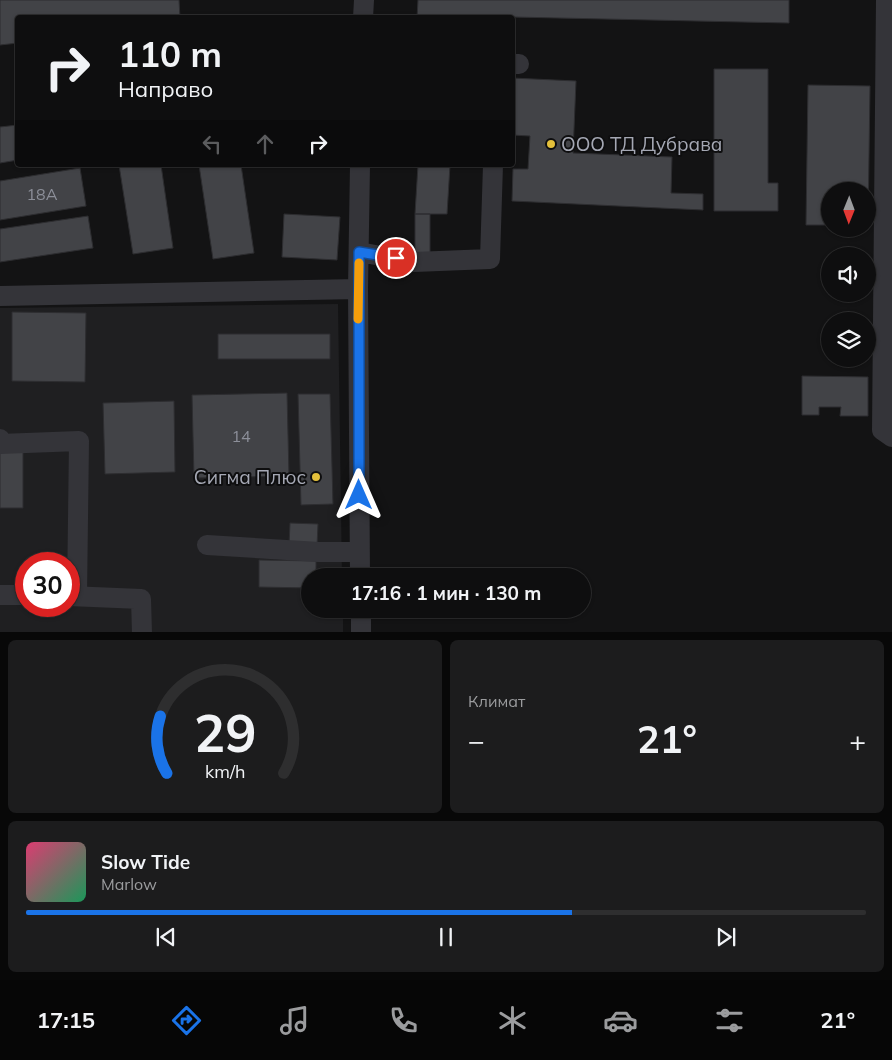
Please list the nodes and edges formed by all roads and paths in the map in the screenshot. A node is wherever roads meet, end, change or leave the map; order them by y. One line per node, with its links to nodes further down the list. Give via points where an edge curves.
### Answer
1 (364, 0): 3 (street)
2 (886, 0): 9 (street, via 882,430)
3 (363, 15)
4 (360, 167): 6 (street)
5 (493, 167): 6 (street, via 490,259 414,262)
6 (359, 252): 7 (street)
7 (358, 289): 8 (street); 13 (street)
8 (0, 296)
9 (892, 436)
10 (0, 439): 12 (street, via 0,444 79,441)
11 (208, 544): 13 (street)
12 (75, 552)
13 (359, 552): 14 (street)
14 (360, 568)
15 (0, 595): 16 (street)
16 (15, 595)
17 (80, 596): 19 (street, via 141,599)
18 (361, 618): 20 (street)
19 (142, 632)
20 (361, 632)

